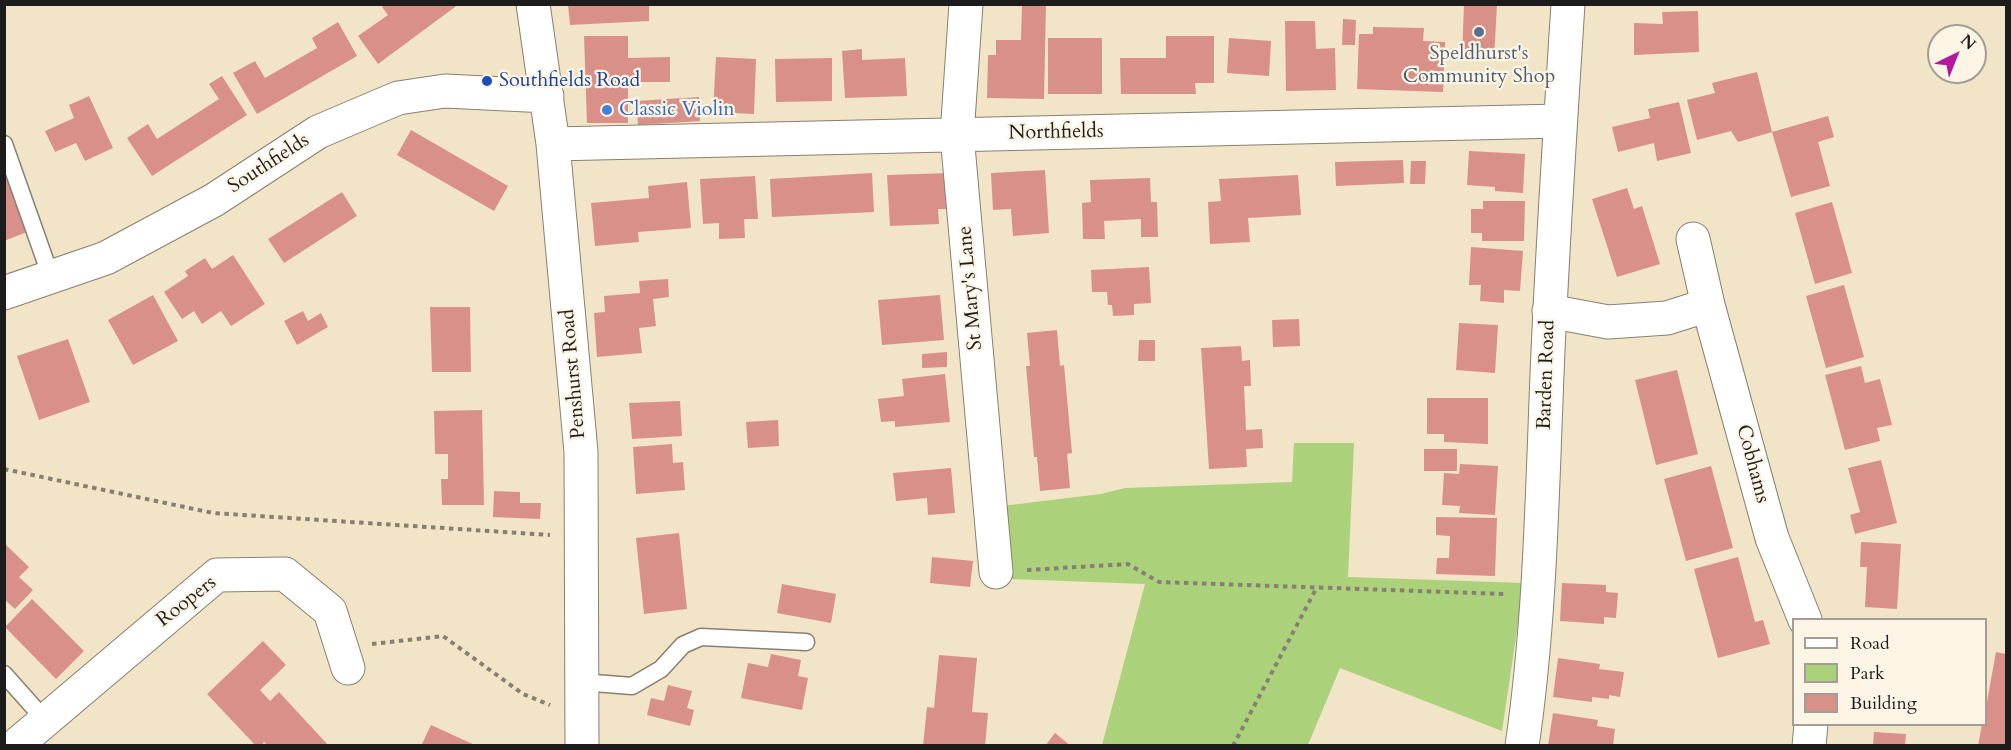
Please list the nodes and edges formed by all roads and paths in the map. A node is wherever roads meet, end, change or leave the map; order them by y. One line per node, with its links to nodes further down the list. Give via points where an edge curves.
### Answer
1 (533, 4): 4 (street, Penshurst Road)
2 (966, 4): 6 (street, St Mary's Lane)
3 (1568, 4): 5 (street, Barden Road)
4 (546, 96): 8 (street, Penshurst Road); 10 (street, Southfields, via 445,91 398,98 318,132 214,200 106,258)
5 (1560, 121): 6 (street, Northfields); 13 (street, Barden Road)
6 (957, 135): 8 (street, Northfields); 16 (street, St Mary's Lane)
7 (4, 144): 10 (lane)
8 (553, 144): 15 (street, Penshurst Road, via 581,452)
9 (1692, 239): 12 (street, Cobhams)
10 (51, 277): 11 (street, Southfields)
11 (4, 293)
12 (1708, 305): 13 (street, via 1667,318 1608,322); 19 (street, Cobhams, via 1772,538)
13 (1549, 311): 18 (street, Barden Road)
14 (4, 469): 15 (path, via 213,513)
15 (581, 537): 23 (street, Penshurst Road)
16 (996, 572): 17 (path, via 1128,564 1159,582)
17 (1317, 587): 18 (path); 28 (path)
18 (1538, 595): 29 (street, Barden Road)
19 (1804, 618)
20 (806, 642): 23 (lane, via 701,637 684,645 661,669 632,686)
21 (345, 658): 24 (street, Roopers, via 330,611 285,574 218,574); 26 (path, via 443,636)
22 (4, 675): 24 (lane)
23 (581, 682): 26 (street, Penshurst Road)
24 (45, 720): 27 (street, Roopers)
25 (1811, 726): 30 (street)
26 (581, 731)
27 (15, 746)
28 (1233, 746)
29 (1522, 746)
30 (1809, 746)

